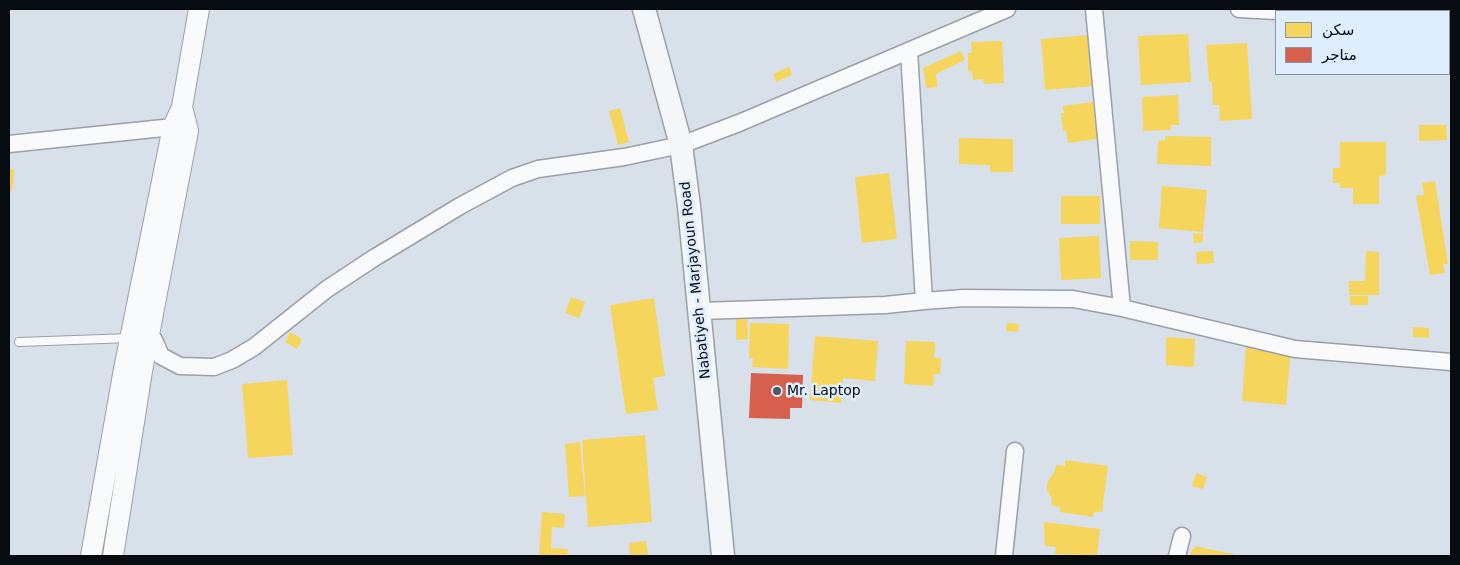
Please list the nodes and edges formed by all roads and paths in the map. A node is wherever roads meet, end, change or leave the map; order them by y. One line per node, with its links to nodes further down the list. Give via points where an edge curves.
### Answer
1 (199, 9): 8 (street)
2 (644, 9): 10 (main road, Nabatiyeh - Marjayoun Road)
3 (1007, 9): 7 (street)
4 (1094, 9): 12 (street)
5 (1239, 9): 6 (street)
6 (1275, 12)
7 (909, 51): 10 (street); 11 (street)
8 (180, 129): 9 (street); 14 (street)
9 (9, 144)
10 (681, 145): 13 (main road, Nabatiyeh - Marjayoun Road); 16 (street, via 538,169 512,178 374,258 232,360 214,367 199,368 180,366)
11 (924, 301): 12 (street, via 1073,299); 13 (street)
12 (1122, 308): 17 (street, via 1295,348)
13 (700, 311): 23 (main road, Nabatiyeh - Marjayoun Road)
14 (136, 335): 15 (lane); 16 (street, via 154,340); 18 (street)
15 (19, 342)
16 (161, 356): 18 (street, via 150,367)
17 (1451, 362)
18 (133, 370): 21 (street); 22 (street)
19 (1016, 450): 24 (street)
20 (1182, 536): 25 (street)
21 (91, 556)
22 (113, 556)
23 (722, 556)
24 (1004, 556)
25 (1177, 556)

